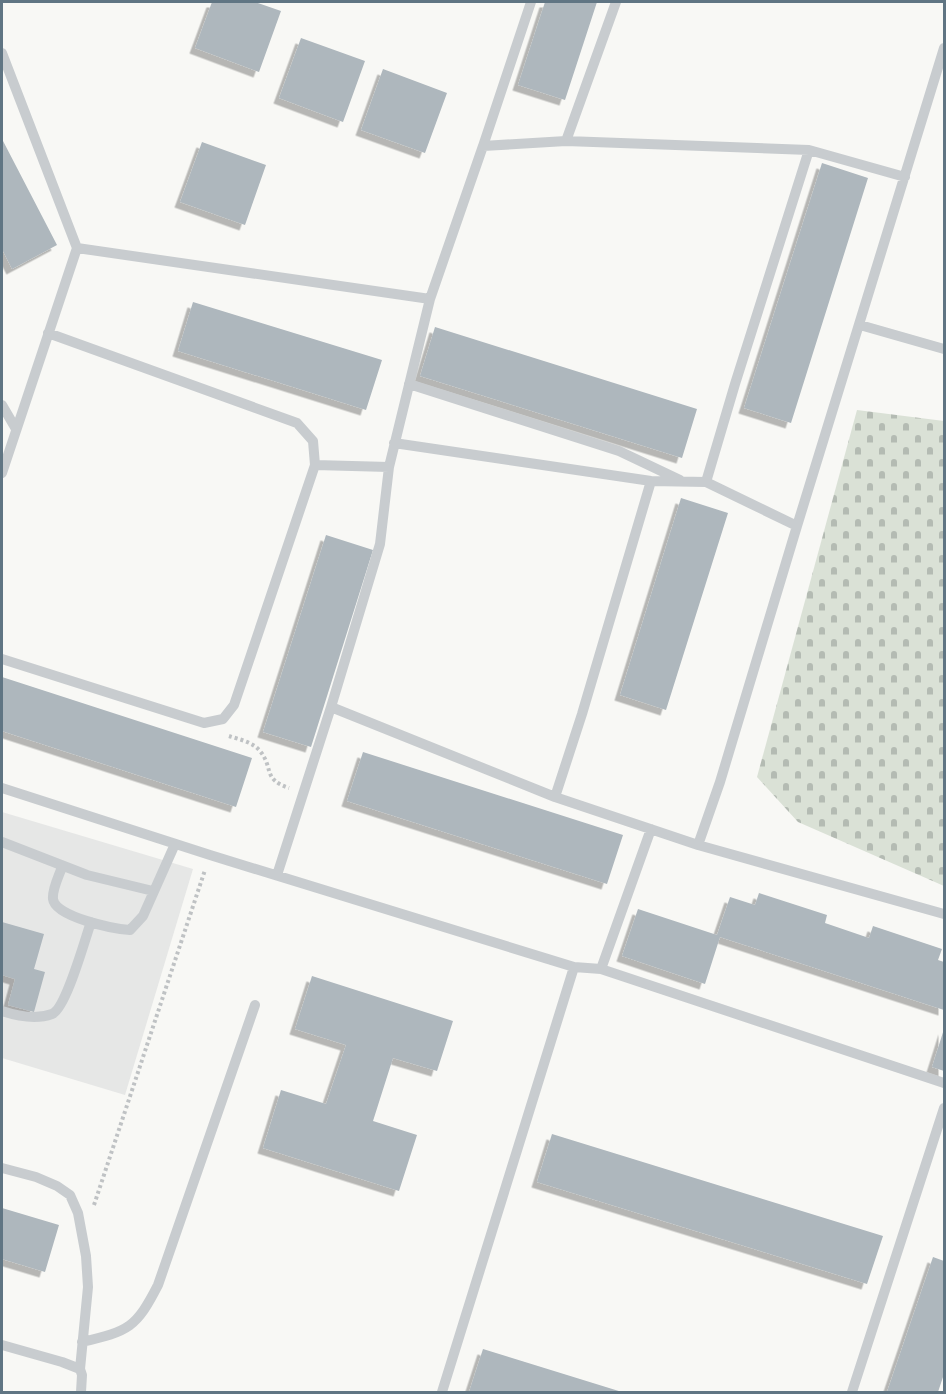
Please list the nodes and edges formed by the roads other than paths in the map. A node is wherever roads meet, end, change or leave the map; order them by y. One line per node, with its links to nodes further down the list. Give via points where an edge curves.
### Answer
1 (531, 2): 6 (lane)
2 (616, 2): 5 (lane)
3 (945, 48): 8 (lane)
4 (2, 53): 9 (lane)
5 (566, 141): 6 (lane); 7 (lane)
6 (483, 146): 10 (lane)
7 (809, 150): 8 (lane); 23 (lane)
8 (905, 177): 11 (lane)
9 (77, 248): 10 (lane); 12 (lane)
10 (430, 299): 14 (lane)
11 (860, 324): 13 (lane); 24 (lane)
12 (48, 333): 16 (lane); 18 (lane, via 297,423 313,441)
13 (945, 349)
14 (409, 384): 17 (lane); 22 (lane, via 619,451)
15 (2, 405): 16 (lane)
16 (16, 429): 20 (lane)
17 (394, 443): 19 (lane); 21 (lane)
18 (315, 465): 19 (lane); 25 (lane, via 234,705 223,719 204,723)
19 (389, 467): 26 (lane, via 380,544)
20 (2, 473)
21 (651, 482): 22 (lane); 28 (lane)
22 (685, 482): 23 (lane)
23 (706, 482): 24 (lane)
24 (797, 526): 32 (lane)
25 (2, 659)
26 (331, 707): 28 (lane); 34 (lane)
27 (2, 788): 31 (lane)
28 (555, 797): 29 (lane)
29 (651, 829): 32 (lane); 39 (lane)
30 (2, 842): 33 (lane)
31 (175, 844): 34 (lane); 35 (lane)
32 (698, 845): 36 (lane)
33 (62, 867): 35 (lane); 37 (lane, via 53,901 78,918)
34 (277, 875): 38 (lane)
35 (153, 891): 37 (lane, via 143,916 130,930)
36 (945, 914)
37 (92, 922): 41 (lane, via 63,1004 52,1014 24,1017)
38 (574, 967): 39 (lane); 49 (lane)
39 (601, 969): 42 (lane)
40 (255, 1005): 45 (lane, via 154,1294 144,1313 130,1327)
41 (2, 1011)
42 (945, 1083)
43 (945, 1108): 50 (lane)
44 (2, 1168): 45 (lane, via 57,1185 70,1195 83,1237 88,1287)
45 (82, 1342): 47 (lane)
46 (2, 1346): 47 (lane)
47 (80, 1369): 48 (lane)
48 (81, 1392)
49 (442, 1392)
50 (852, 1392)

